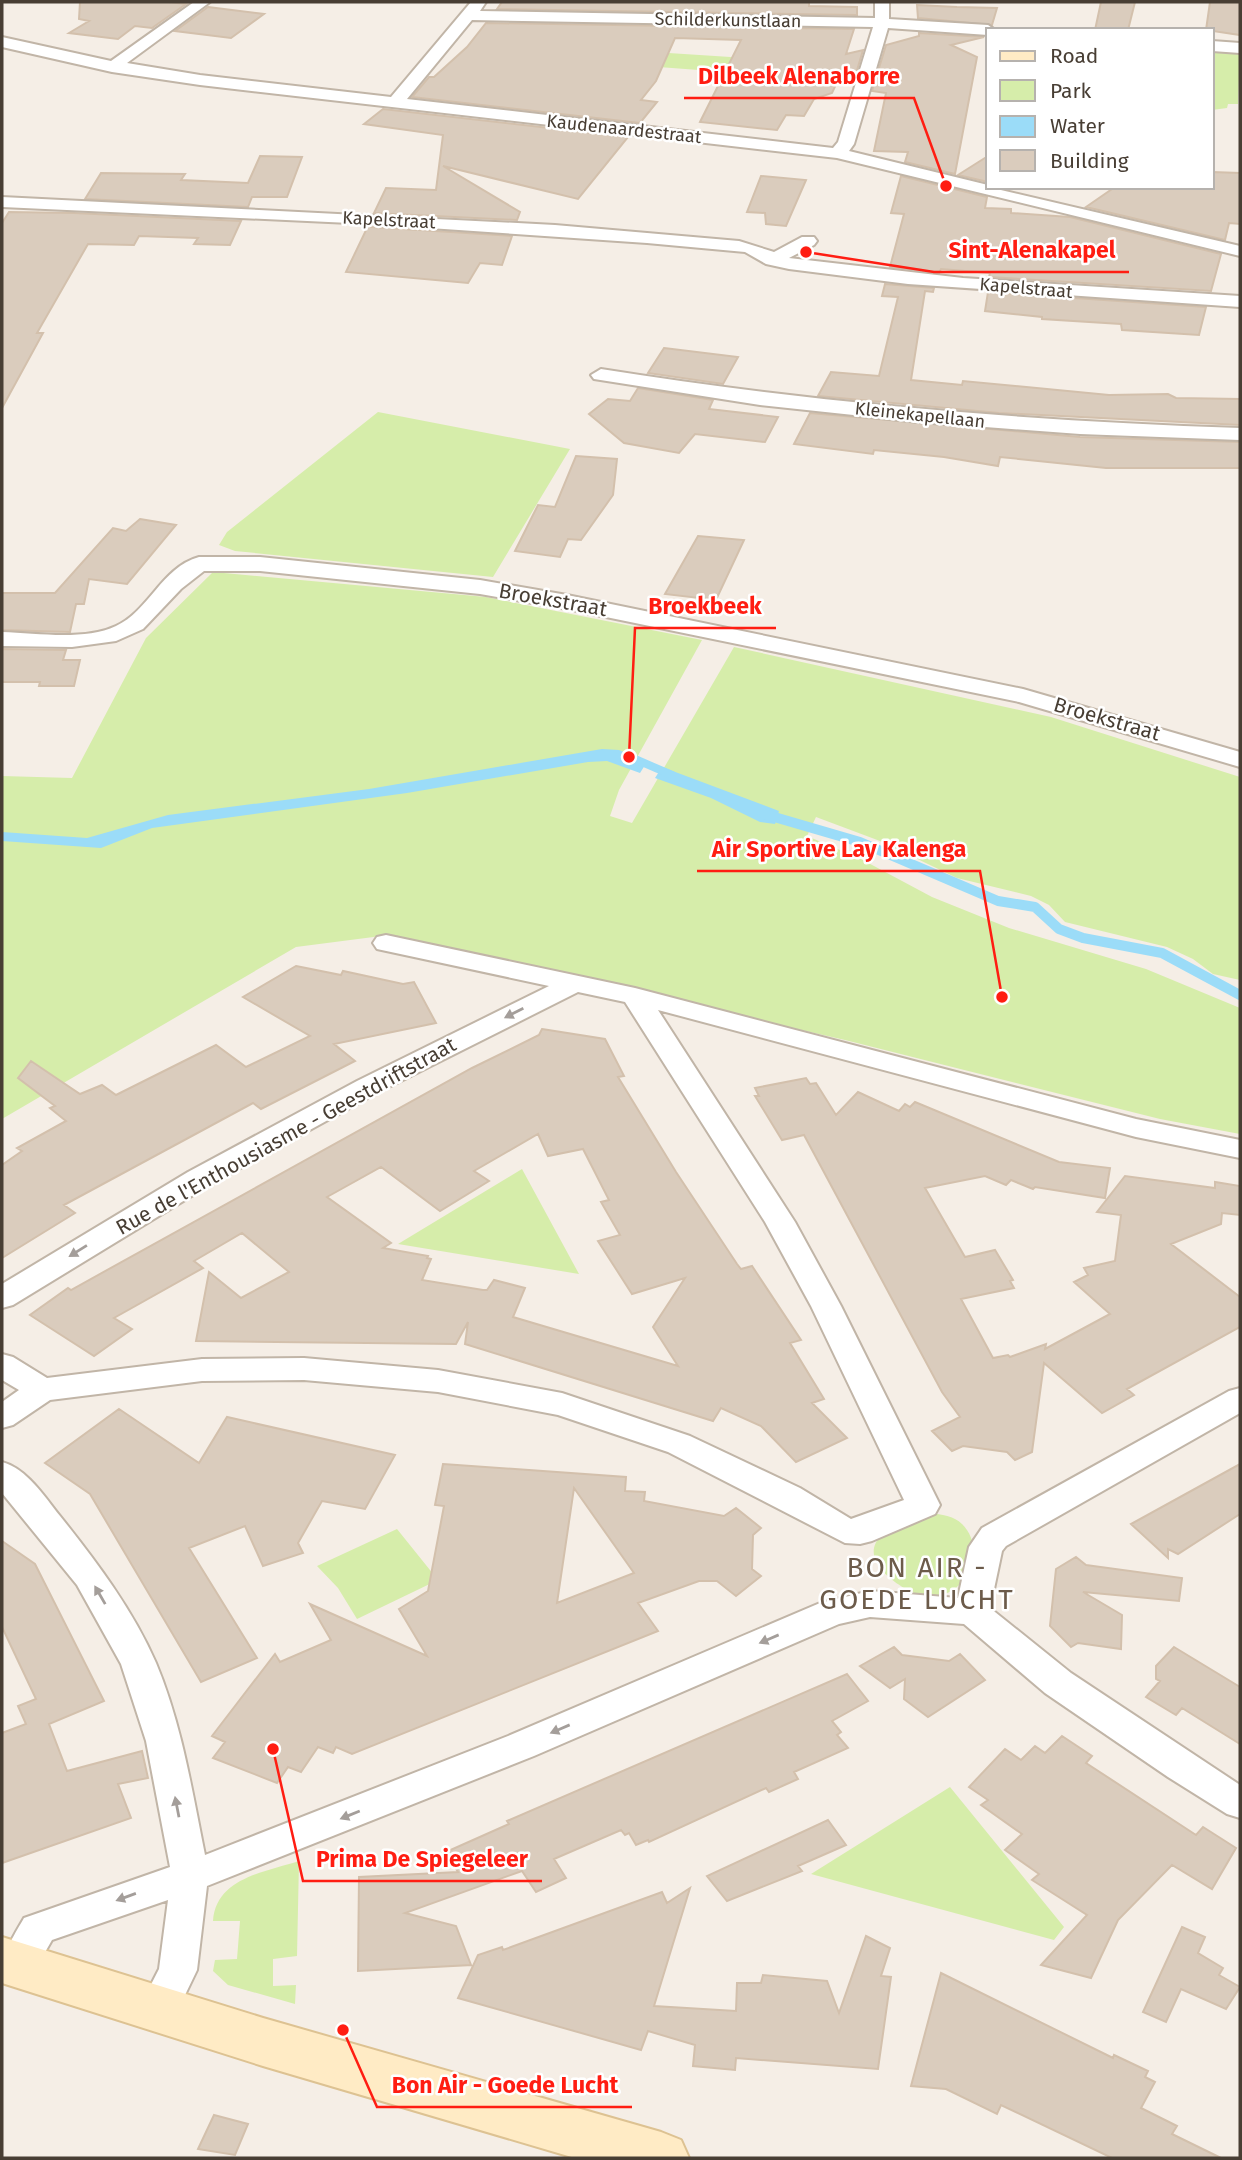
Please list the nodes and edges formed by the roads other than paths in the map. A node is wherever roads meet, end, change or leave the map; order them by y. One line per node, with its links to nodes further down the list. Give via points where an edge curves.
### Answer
1 (203, 2): 10 (street)
2 (479, 2): 4 (street)
3 (883, 2): 5 (street)
4 (468, 15): 5 (street, Schilderkunstlaan); 11 (street)
5 (881, 23): 6 (street, Schilderkunstlaan); 12 (street, via 846,144)
6 (986, 30)
7 (2, 42): 10 (street, Kaudenaardestraat)
8 (1214, 46): 9 (street)
9 (1240, 48)
10 (112, 66): 11 (street, Kaudenaardestraat)
11 (394, 104): 12 (street, Kaudenaardestraat)
12 (837, 153): 13 (street, Kaudenaardestraat)
13 (986, 189)
14 (987, 189): 17 (street, Kaudenaardestraat)
15 (2, 201): 18 (street, Kapelstraat, via 653,237 745,246)
16 (808, 241): 18 (street)
17 (1240, 250)
18 (772, 260): 19 (street, Kapelstraat, via 1051,292)
19 (1240, 302)
20 (601, 375): 21 (street, Kleinekapellaan, via 912,415 1089,430)
21 (1240, 434)
22 (2, 639): 23 (street, Broekstraat, via 92,638 120,633 199,564 260,564 480,587 621,612 1023,696)
23 (1240, 761)
24 (386, 943): 25 (street)
25 (575, 983): 26 (street); 28 (street, Rue de l'Enthousiasme - Geestdriftstraat, one-way to 28, via 210,1173)
26 (635, 996): 27 (street, via 1136,1128); 30 (street, via 780,1222 923,1505 860,1532 845,1531 788,1497 679,1444 562,1404 438,1381 304,1369 202,1370)
27 (1240, 1149)
28 (2, 1298)
29 (2, 1365): 30 (street)
30 (42, 1390): 32 (street)
31 (1240, 1399): 34 (street, via 1004,1532 986,1547)
32 (2, 1417)
33 (2, 1474): 36 (street, one-way to 33, via 164,1741 138,1663 89,1576)
34 (979, 1617): 35 (street, via 1059,1683); 36 (street, one-way to 36, via 870,1604 832,1612 522,1746 245,1857)
35 (1240, 1803)
36 (190, 1874): 37 (street, one-way to 37, via 38,1929); 38 (street, via 178,1970)
37 (10, 1961): 38 (main road)
38 (159, 2008): 39 (main road)
39 (662, 2158)

